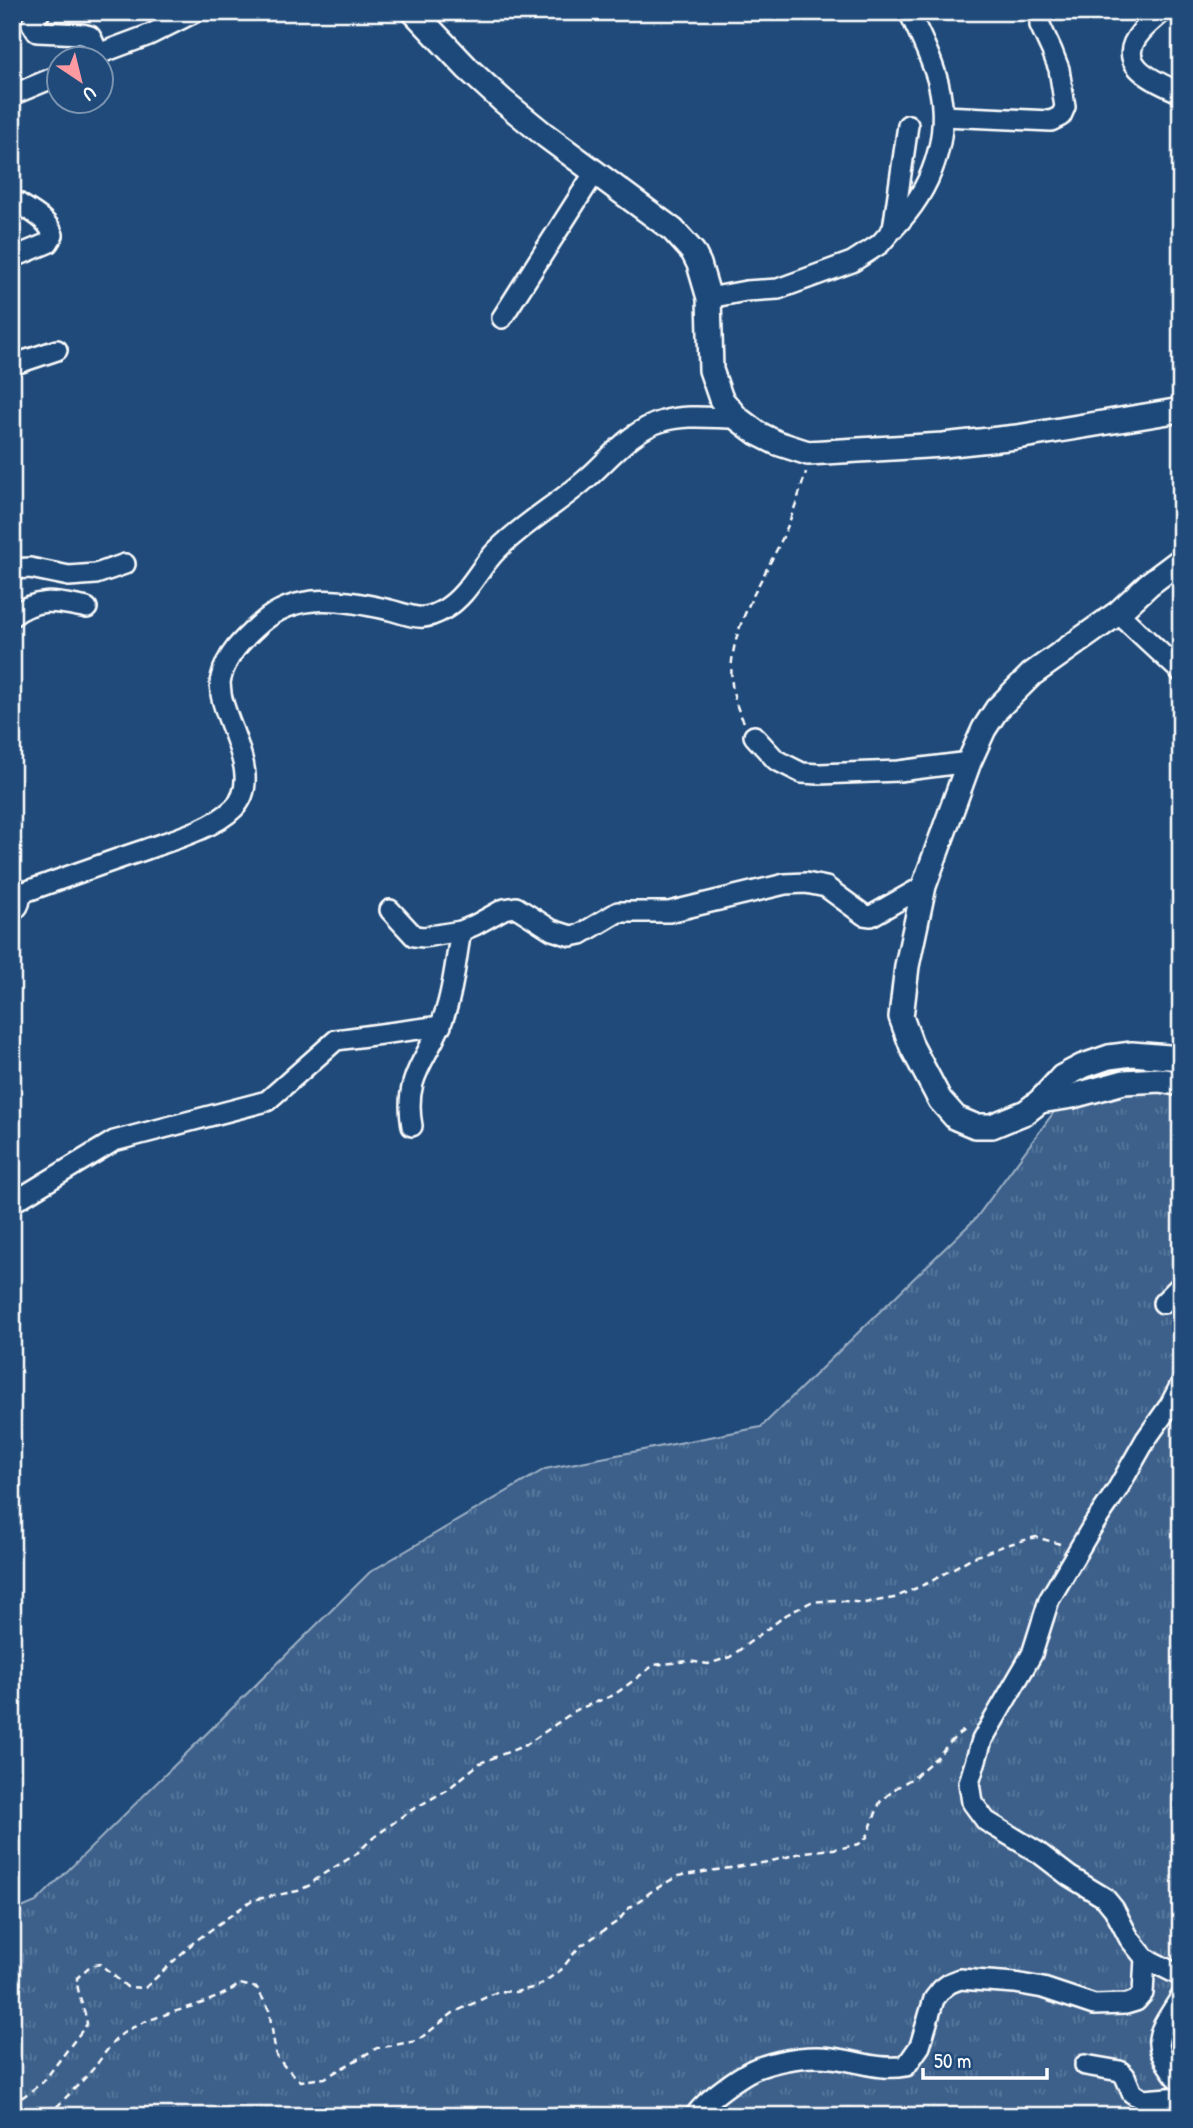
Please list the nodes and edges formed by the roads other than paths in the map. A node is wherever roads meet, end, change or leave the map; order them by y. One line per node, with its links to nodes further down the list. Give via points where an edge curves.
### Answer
1 (40, 12): 7 (street, via 32,24 37,32 82,34 90,36)
2 (195, 12): 8 (street)
3 (414, 12): 14 (main road, via 503,101)
4 (909, 12): 12 (street, via 938,83)
5 (1162, 12): 10 (street, via 1139,33 1131,58 1139,70)
6 (1040, 26): 12 (street, via 1059,69 1065,107 1061,116 1051,121)
7 (96, 46)
8 (116, 48)
9 (46, 81): 11 (street)
10 (1181, 93)
11 (12, 95)
12 (943, 116): 16 (street, via 936,162 925,187)
13 (908, 125): 16 (street)
14 (595, 172): 18 (main road, via 673,230 693,251); 19 (street)
15 (12, 199): 17 (street, via 44,220 53,235 48,243)
16 (892, 229): 18 (street, via 864,255 821,275 778,289)
17 (12, 258)
18 (709, 298): 23 (main road, via 711,370 721,399)
19 (502, 318)
20 (57, 350): 21 (street)
21 (12, 365)
22 (1181, 410): 23 (main road, via 1017,437 807,453 767,438)
23 (737, 418): 34 (street, via 678,418 651,425 517,531 461,597 428,617 413,618 341,601 302,601 283,607 240,643 226,661 219,681 247,778 246,790 235,807 181,836)
24 (1181, 560): 28 (main road)
25 (125, 564): 26 (street, via 96,574 69,576)
26 (12, 569)
27 (87, 608): 29 (street, via 51,601)
28 (1118, 613): 30 (street); 32 (main road, via 1014,690 984,729)
29 (12, 616)
30 (1181, 673)
31 (754, 736): 32 (street, via 776,760 802,773 899,771)
32 (969, 762): 33 (main road)
33 (924, 886): 36 (street, via 871,916 827,887 806,883 669,912 618,912 571,936 552,930 516,907); 40 (main road, via 901,1009 904,1029 934,1089 950,1114 975,1126 1010,1120)
34 (15, 897)
35 (390, 910): 36 (street, via 414,936)
36 (461, 931): 37 (street)
37 (440, 1026): 41 (street, via 412,1083); 42 (street, via 336,1040 267,1101 114,1141)
38 (1181, 1058): 40 (main road, via 1150,1054 1110,1057 1062,1077)
39 (1181, 1084): 40 (main road, via 1139,1080)
40 (1040, 1101)
41 (412, 1126)
42 (12, 1203)
43 (1181, 1285): 44 (street)
44 (1163, 1303)
45 (1181, 1384): 46 (street, via 1049,1600 1031,1654 982,1740 969,1783 971,1798 986,1821 1105,1898)
46 (1145, 1958): 47 (street); 52 (street, via 1143,1993 1126,2004 1094,2005 1043,1988 960,1979 934,1999 919,2046 906,2066 879,2068 830,2057 761,2066 700,2107)
47 (1181, 1976)
48 (1181, 1997): 50 (street, via 1157,2043)
49 (1085, 2065): 51 (street, via 1119,2071 1132,2094 1143,2100)
50 (1181, 2083)
51 (1181, 2097)
52 (695, 2116)

